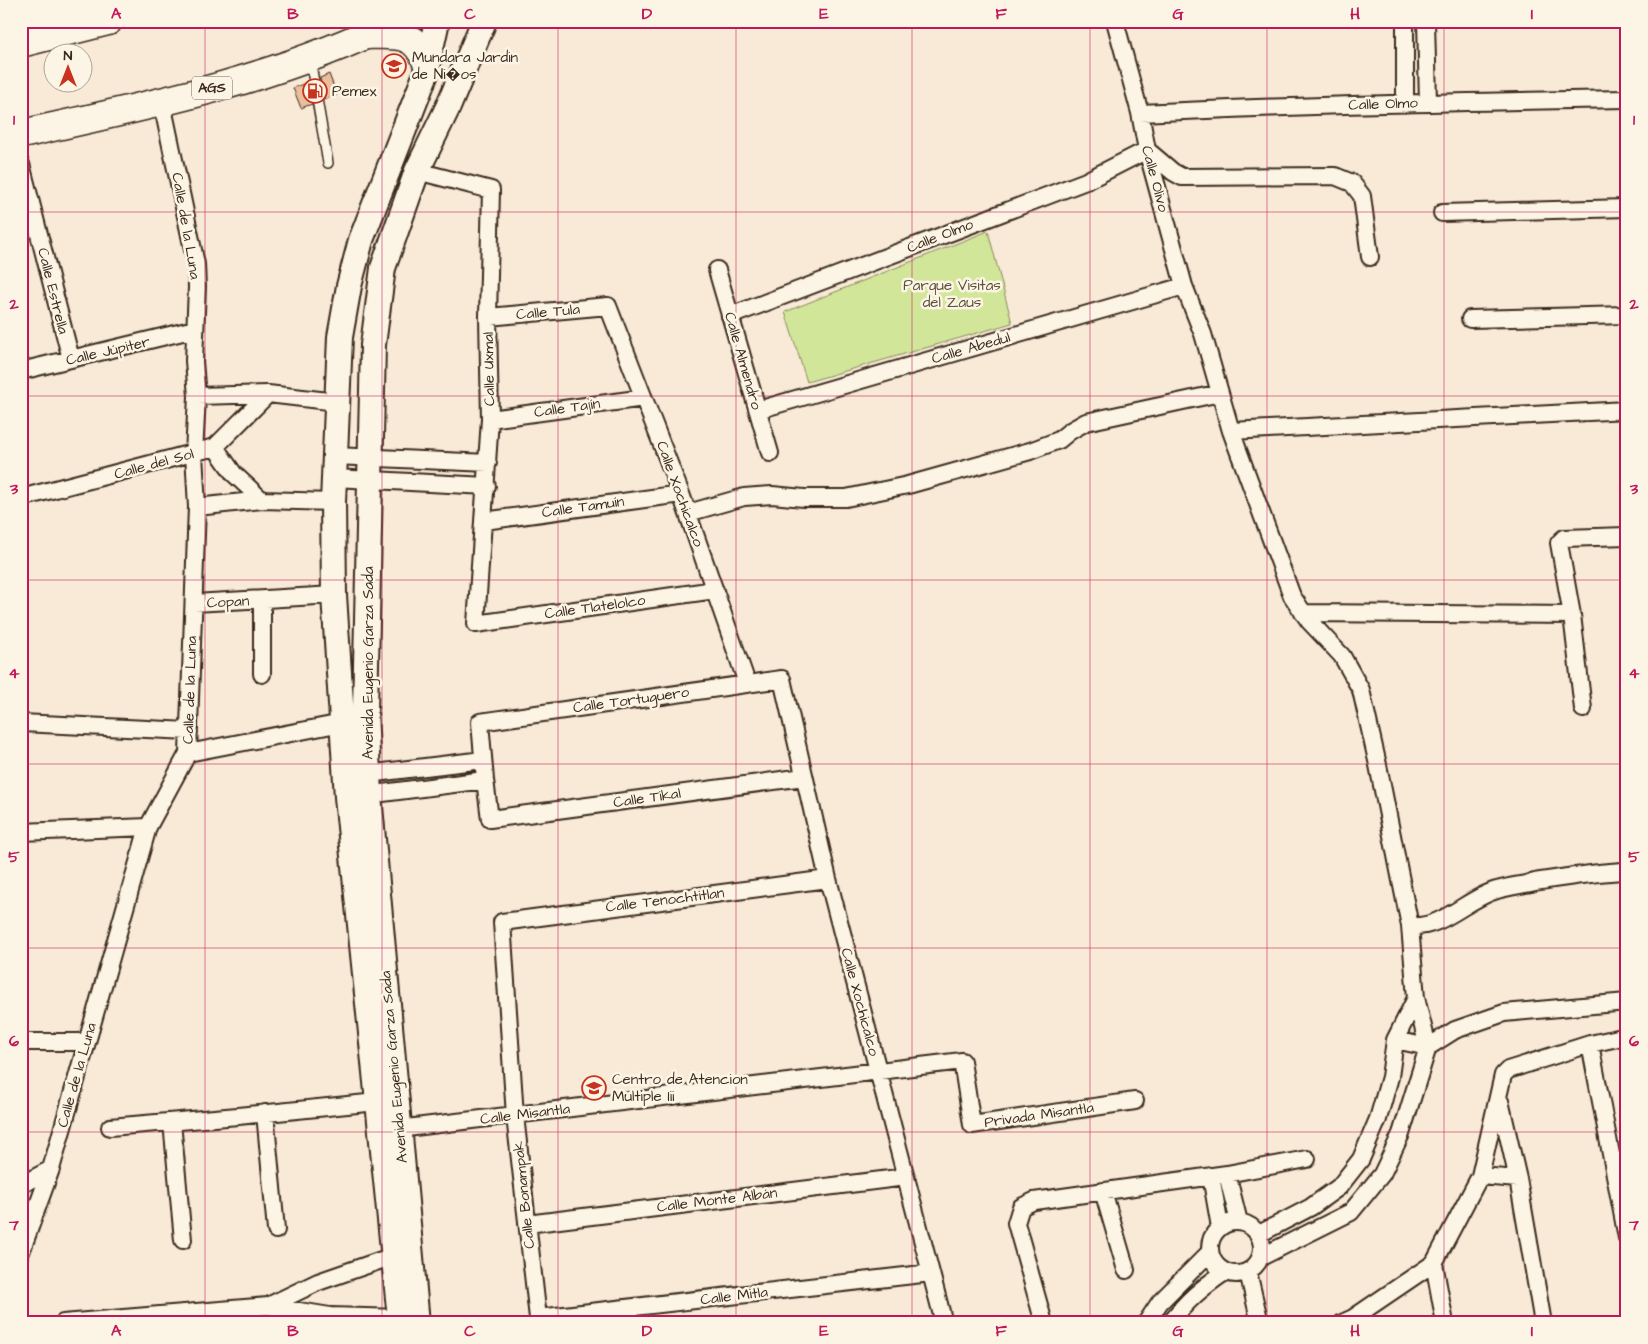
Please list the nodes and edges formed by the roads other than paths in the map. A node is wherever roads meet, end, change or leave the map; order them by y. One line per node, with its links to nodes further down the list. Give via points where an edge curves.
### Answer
1 (108, 21): 9 (highway)
2 (396, 21): 8 (highway, AGS)
3 (437, 21): 11 (main road, Avenida Eugenio Garza Sada)
4 (484, 21): 21 (main road, Avenida Eugenio Garza Sada)
5 (1115, 21): 16 (street, Calle Olivo)
6 (1405, 21): 15 (street)
7 (1426, 21): 13 (street)
8 (367, 35): 10 (highway, AGS); 11 (highway, via 396,34 413,41)
9 (21, 43)
10 (310, 59): 14 (highway, AGS); 19 (lane)
11 (427, 62): 39 (main road, Avenida Eugenio Garza Sada, via 425,76 361,240 340,337)
12 (1627, 99): 13 (street, Calle Olmo)
13 (1428, 102): 15 (street, Calle Olmo)
14 (162, 103): 17 (highway, AGS); 32 (street, Calle de la Luna, via 196,264)
15 (1405, 104): 16 (street, Calle Olmo)
16 (1140, 113): 18 (street, Calle Olivo)
17 (21, 134)
18 (1147, 150): 24 (street, via 1182,177 1335,176 1352,183 1362,196); 26 (street, Calle Olivo); 29 (street, Calle Olmo, via 1086,181)
19 (328, 163)
20 (21, 164): 33 (street, Calle Estrella)
21 (417, 171): 30 (street, Calle Uxmal, via 491,190); 48 (main road, Avenida Eugenio Garza Sada, via 383,268 373,345)
22 (1627, 208): 23 (street)
23 (1442, 213)
24 (1370, 257)
25 (717, 270): 29 (street, Calle Almendro)
26 (1184, 286): 35 (street, Calle Olivo, via 1203,334); 40 (street, Calle Abedul)
27 (608, 306): 30 (street, Calle Tula); 38 (street, Calle Xochicalco)
28 (1627, 315): 31 (street)
29 (730, 316): 40 (street, Calle Almendro)
30 (488, 317): 42 (street, Calle Uxmal)
31 (1470, 319)
32 (195, 329): 33 (street, Calle Júpiter); 37 (street, Calle de la Luna)
33 (71, 359): 34 (street, Calle Júpiter)
34 (21, 371)
35 (1220, 393): 43 (street, Calle Olivo); 55 (street, via 1086,422 1059,440 1030,451 908,485 846,498 744,497)
36 (268, 394): 37 (street); 39 (street); 44 (street, Calle del Sol)
37 (197, 396): 46 (street, Calle de la Luna)
38 (644, 398): 42 (street, Calle Tajín); 51 (street, Calle Xochicalco)
39 (337, 402): 49 (main road, Avenida Eugenio Garza Sada)
40 (758, 410): 45 (street, Calle Almendro)
41 (1627, 410): 43 (street)
42 (490, 419): 47 (street, Calle Uxmal)
43 (1232, 431): 62 (street, Calle Olivo, via 1292,596)
44 (215, 447): 46 (street, Calle del Sol); 53 (street, via 234,474)
45 (770, 453)
46 (194, 454): 52 (street, Calle del Sol); 54 (street, Calle de la Luna)
47 (488, 463): 48 (street); 50 (street, Calle Uxmal)
48 (370, 470): 49 (street); 49 (street); 50 (street); 76 (main road, Avenida Eugenio Garza Sada, via 365,711)
49 (334, 479): 53 (street); 59 (main road, Avenida Eugenio Garza Sada)
50 (486, 486): 56 (street, Calle Uxmal)
51 (681, 494): 55 (street, Calle Xochicalco); 56 (street, Calle Tamuín)
52 (21, 498)
53 (262, 500): 54 (street)
54 (197, 507): 61 (street, Calle de la Luna)
55 (688, 512): 58 (street, Calle Xochicalco)
56 (484, 521): 64 (street, Calle Uxmal)
57 (1627, 536): 63 (street, via 1564,538 1559,544)
58 (714, 590): 64 (street, Calle Tlatelolco); 67 (street, Calle Xochicalco)
59 (334, 595): 60 (street, Copan); 70 (main road, Avenida Eugenio Garza Sada)
60 (262, 600): 61 (street, Copan); 65 (street)
61 (194, 604): 71 (street, Calle de la Luna)
62 (1303, 613): 63 (street); 82 (street, Calle Olivo, via 1342,656 1361,690)
63 (1572, 615): 68 (street)
64 (476, 624)
65 (262, 674)
66 (782, 679): 67 (street, Calle Tortuguero); 74 (street, Calle Xochicalco)
67 (747, 683): 73 (street, Calle Tortuguero, via 480,722)
68 (1583, 709)
69 (21, 723): 71 (street)
70 (342, 723): 72 (street); 76 (main road, Avenida Eugenio Garza Sada)
71 (189, 731): 72 (street, Calle de la Luna)
72 (188, 753): 77 (street, Calle de la Luna)
73 (483, 760): 75 (street); 76 (street)
74 (804, 777): 75 (street, Calle Tikal, via 490,819); 80 (street, Calle Xochicalco)
75 (485, 780): 76 (street)
76 (357, 786): 94 (main road, Avenida Eugenio Garza Sada); 99 (main road, Avenida Eugenio Garza Sada)
77 (148, 827): 78 (street); 88 (street, Calle de la Luna)
78 (21, 832)
79 (1627, 871): 82 (street, via 1576,875 1496,890 1441,920 1418,927)
80 (828, 879): 81 (street, Calle Tenochtitlan); 91 (street, Calle Xochicalco)
81 (502, 922): 96 (street, Calle Bonampak)
82 (1410, 926): 83 (street, Calle Olivo)
83 (1416, 998): 86 (street); 90 (street, Calle Olivo)
84 (1627, 1002): 90 (street, via 1504,1014 1455,1030)
85 (1627, 1036): 89 (street)
86 (1396, 1040): 90 (street); 114 (street, via 1378,1118 1361,1159 1338,1187 1318,1202)
87 (21, 1042): 88 (street)
88 (86, 1042): 102 (street, Calle de la Luna)
89 (1590, 1044): 92 (street, via 1508,1070 1502,1074); 100 (street)
90 (1428, 1047): 120 (street, via 1401,1134 1382,1174 1350,1212)
91 (878, 1071): 93 (street, Privada Misantla, via 962,1061 972,1124); 96 (street, Calle Misantla); 106 (street, Calle Xochicalco)
92 (1499, 1096): 105 (street); 107 (street)
93 (1135, 1101)
94 (377, 1102): 95 (street); 99 (main road, Avenida Eugenio Garza Sada)
95 (265, 1113): 97 (street); 113 (street)
96 (515, 1116): 99 (street, Calle Misantla); 111 (street, Calle Bonampak)
97 (172, 1122): 98 (street); 116 (street)
98 (110, 1127)
99 (390, 1130): 119 (main road, Avenida Eugenio Garza Sada); 130 (main road, Avenida Eugenio Garza Sada)
100 (1619, 1157): 115 (street)
101 (1306, 1159): 103 (street)
102 (51, 1169): 108 (street); 117 (street, Calle de la Luna)
103 (1227, 1174): 104 (street); 110 (street)
104 (1211, 1176): 109 (street); 112 (street)
105 (1480, 1176): 107 (street); 121 (street)
106 (906, 1177): 111 (street, Calle Monte Albán); 125 (street, Calle Xochicalco)
107 (1518, 1178): 139 (street)
108 (21, 1185)
109 (1103, 1191): 122 (street); 134 (street, via 1034,1201 1021,1207 1016,1223)
110 (1239, 1222): 112 (street); 114 (street)
111 (527, 1224): 128 (street, Calle Bonampak)
112 (1220, 1227): 118 (street, via 1210,1243)
113 (276, 1230)
114 (1259, 1234): 120 (street)
115 (1627, 1238)
116 (183, 1240)
117 (21, 1252)
118 (1210, 1252): 123 (street, via 1212,1260); 135 (street, via 1160,1302)
119 (393, 1256): 126 (street, via 318,1282); 130 (main road, Avenida Eugenio Garza Sada)
120 (1261, 1257): 124 (street)
121 (1434, 1263): 131 (street); 138 (street)
122 (1126, 1270)
123 (1225, 1272): 124 (street); 136 (street, via 1200,1289)
124 (1248, 1272): 137 (street)
125 (931, 1273): 128 (street, Calle Mitla); 133 (street, Calle Xochicalco)
126 (268, 1306): 127 (street); 130 (street, via 330,1316)
127 (211, 1317): 129 (street)
128 (538, 1318)
129 (96, 1321): 132 (street)
130 (406, 1321)
131 (1350, 1321)
132 (63, 1323)
133 (944, 1323)
134 (1044, 1323)
135 (1146, 1323)
136 (1170, 1323)
137 (1260, 1323)
138 (1445, 1323)
139 (1543, 1323)

